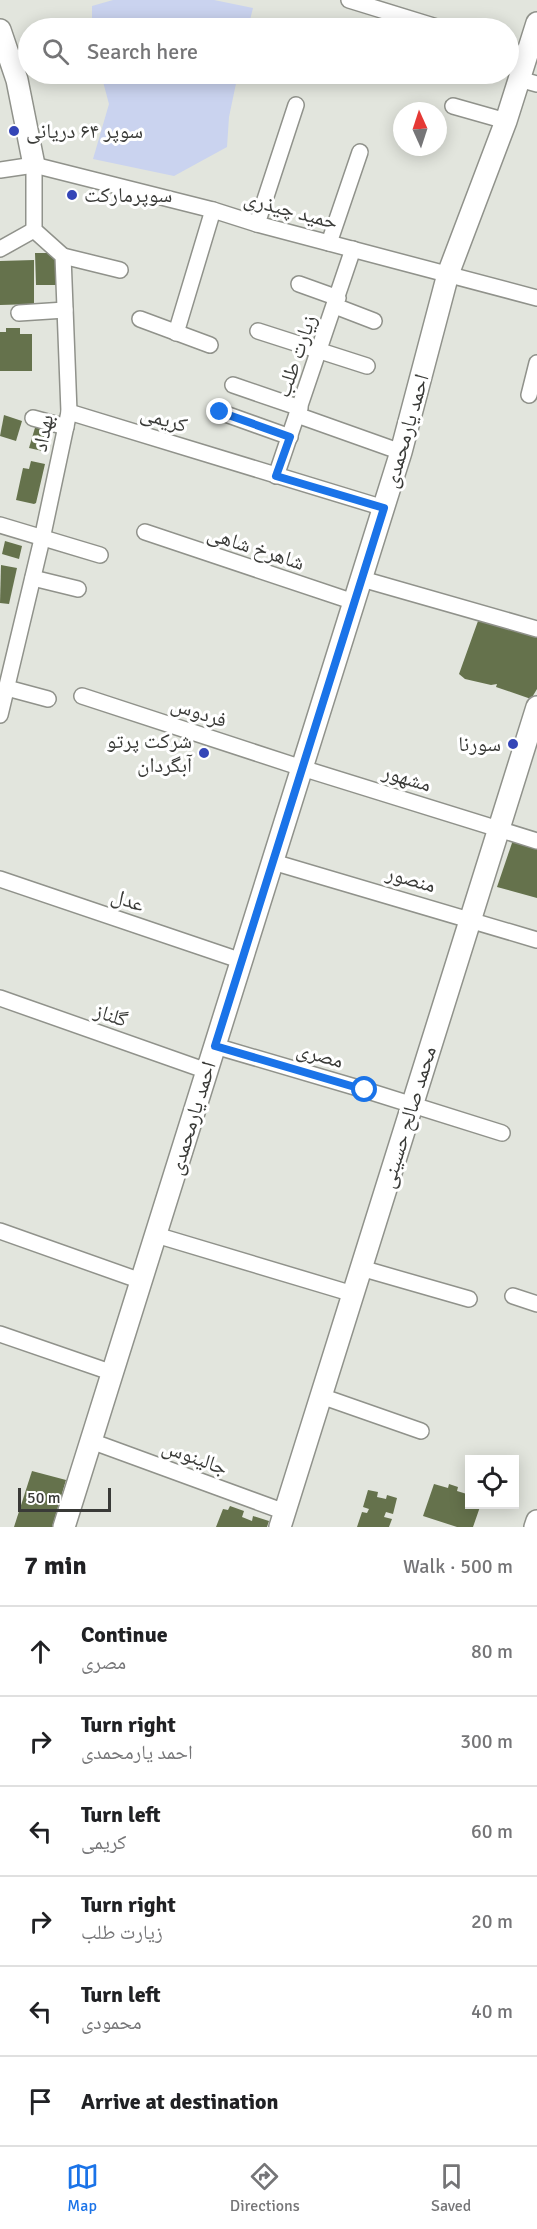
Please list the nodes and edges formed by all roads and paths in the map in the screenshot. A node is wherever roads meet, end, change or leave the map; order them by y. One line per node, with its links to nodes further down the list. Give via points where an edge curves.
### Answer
1 (349, 0): 2 (street)
2 (408, 18)
3 (537, 23): 5 (street, احمد یارمحمدی)
4 (0, 30): 12 (street, via 17,80)
5 (519, 51)
6 (519, 56): 7 (street, احمد یارمحمدی)
7 (528, 82): 10 (street, احمد یارمحمدی)
8 (296, 105): 15 (street)
9 (453, 106): 10 (street)
10 (506, 121): 22 (street, احمد یارمحمدی)
11 (360, 152): 17 (street)
12 (33, 165): 13 (street); 14 (street, حمید چیذری); 16 (street)
13 (0, 170)
14 (213, 210): 15 (street, حمید چیذری); 31 (street)
15 (257, 224): 17 (street, حمید چیذری)
16 (34, 230): 18 (street); 20 (street)
17 (329, 243): 19 (street, حمید چیذری)
18 (0, 249)
19 (353, 249): 22 (street, حمید چیذری); 25 (street, زیارت طلب)
20 (63, 256): 21 (street); 26 (street, بهداد)
21 (120, 270)
22 (448, 274): 24 (street, حمید چیذری); 43 (street, احمد یارمحمدی)
23 (299, 284): 25 (street)
24 (537, 298)
25 (337, 302): 29 (street); 33 (street, زیارت طلب)
26 (66, 310): 27 (street); 41 (street, بهداد)
27 (20, 313)
28 (140, 319): 31 (street)
29 (375, 321)
30 (258, 331): 33 (street)
31 (176, 333): 32 (street)
32 (210, 345)
33 (320, 350): 35 (street); 39 (street, زیارت طلب)
34 (537, 363): 37 (street)
35 (367, 366)
36 (233, 385): 39 (street)
37 (529, 395)
38 (220, 412): 42 (street)
39 (298, 412): 42 (street, زیارت طلب); 43 (street)
40 (33, 418): 41 (street, کریمی)
41 (67, 420): 44 (street, کریمی); 48 (street, بهداد)
42 (290, 437): 44 (street, زیارت طلب)
43 (401, 452): 45 (street, احمد یارمحمدی)
44 (276, 476): 45 (street, کریمی)
45 (384, 508): 51 (street, احمد یارمحمدی)
46 (0, 525): 48 (street)
47 (145, 532): 53 (street, شاهرخ شاهی)
48 (42, 538): 49 (street); 50 (street, بهداد)
49 (100, 555)
50 (33, 578): 52 (street); 55 (street, بهداد)
51 (362, 579): 53 (street, احمد یارمحمدی); 54 (street)
52 (78, 589)
53 (354, 602): 60 (street, احمد یارمحمدی)
54 (537, 629)
55 (7, 688): 57 (street); 58 (street, بهداد)
56 (82, 696): 60 (street, فردوس)
57 (48, 699)
58 (1, 707)
59 (537, 707): 61 (street, محمد صالح حسینی)
60 (302, 768): 61 (street, مشهور); 63 (street, احمد یارمحمدی)
61 (499, 828): 62 (street, مشهور); 65 (street, محمد صالح حسینی)
62 (537, 841)
63 (273, 862): 65 (street, منصور); 67 (street, احمد یارمحمدی)
64 (0, 879): 67 (street, عدل)
65 (471, 918): 66 (street, منصور); 71 (street, محمد صالح حسینی)
66 (537, 939)
67 (242, 961): 69 (street, احمد یارمحمدی)
68 (0, 998): 70 (street, گلناز)
69 (215, 1046): 70 (street, احمد یارمحمدی); 71 (street, مصری)
70 (207, 1071): 74 (street, احمد یارمحمدی)
71 (412, 1106): 72 (street, مصری); 75 (street, محمد صالح حسینی)
72 (502, 1133)
73 (0, 1231): 76 (street)
74 (156, 1235): 76 (street, احمد یارمحمدی); 77 (street)
75 (361, 1268): 77 (street, محمد صالح حسینی); 79 (street)
76 (141, 1281): 82 (street, احمد یارمحمدی)
77 (353, 1294): 83 (street, محمد صالح حسینی)
78 (513, 1296): 80 (street)
79 (469, 1299)
80 (537, 1304)
81 (0, 1334): 82 (street)
82 (112, 1373): 85 (street, احمد یارمحمدی)
83 (321, 1396): 84 (street); 86 (street, محمد صالح حسینی)
84 (420, 1431)
85 (91, 1442): 86 (street, جالینوس); 88 (street, احمد یارمحمدی)
86 (282, 1520)
87 (537, 1521): 89 (street)
88 (69, 1526)
89 (535, 1527)

